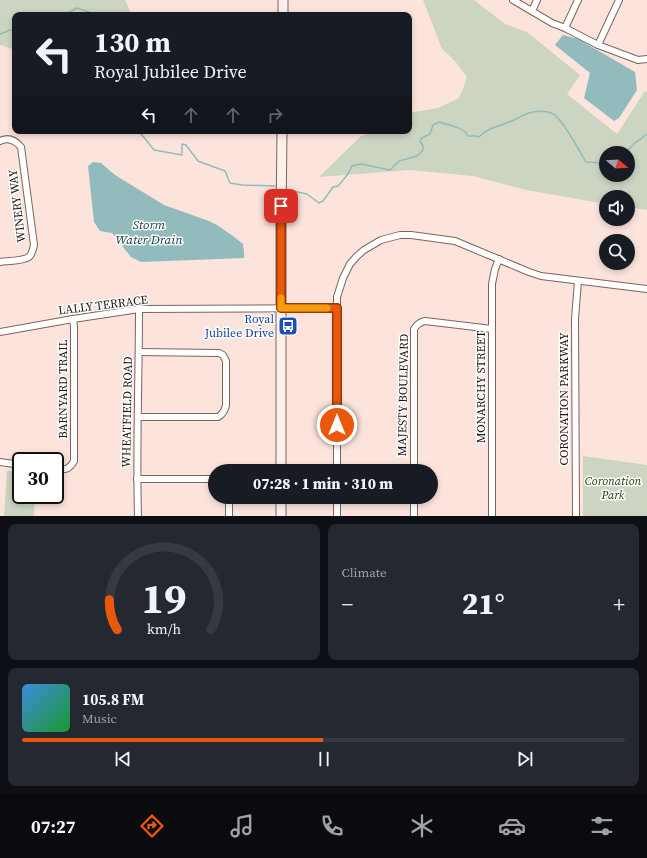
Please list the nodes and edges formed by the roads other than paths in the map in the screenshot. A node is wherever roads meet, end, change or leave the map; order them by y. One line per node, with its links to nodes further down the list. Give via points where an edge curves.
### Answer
1 (283, 0): 7 (main road)
2 (513, 0): 6 (street)
3 (537, 0): 6 (street)
4 (578, 0): 8 (street)
5 (619, 0): 9 (street)
6 (532, 11): 8 (street)
7 (283, 12)
8 (565, 28): 9 (street)
9 (598, 45): 10 (street, via 638,60)
10 (647, 58)
11 (282, 134): 17 (main road)
12 (0, 141): 14 (street, WINERY WAY, via 10,139 21,147 34,245 28,257)
13 (499, 259): 15 (street, via 537,275); 18 (street, via 455,241 411,235 386,238 364,250 350,264 340,285); 21 (street, MONARCHY STREET, via 493,278)
14 (0, 262)
15 (578, 281): 16 (street); 43 (street, CORONATION PARKWAY, via 575,319)
16 (647, 290)
17 (281, 308): 18 (street); 19 (street, LALLY TERRACE); 27 (main road)
18 (337, 308): 28 (street)
19 (139, 309): 20 (street, LALLY TERRACE); 23 (street, WHEATFIELD ROAD)
20 (72, 319): 22 (street, LALLY TERRACE); 30 (street, BARNYARD TRAIL, via 74,461)
21 (492, 329): 29 (street, MAJESTY BOULEVARD, via 425,321 414,330); 42 (street, MONARCHY STREET)
22 (0, 332)
23 (139, 352): 24 (street, WHEATFIELD ROAD); 24 (street, via 223,355 226,361 226,405 225,411 218,417)
24 (138, 417): 31 (street, WHEATFIELD ROAD)
25 (0, 462): 26 (street)
26 (12, 464)
27 (281, 464)
28 (337, 464)
29 (414, 464)
30 (64, 470)
31 (137, 479): 32 (street); 37 (street, WHEATFIELD ROAD)
32 (208, 479)
33 (229, 504): 38 (street)
34 (281, 504): 39 (main road)
35 (337, 504): 40 (street)
36 (414, 504): 41 (street)
37 (138, 516)
38 (229, 516)
39 (281, 516)
40 (337, 516)
41 (414, 516)
42 (492, 516)
43 (576, 516)

